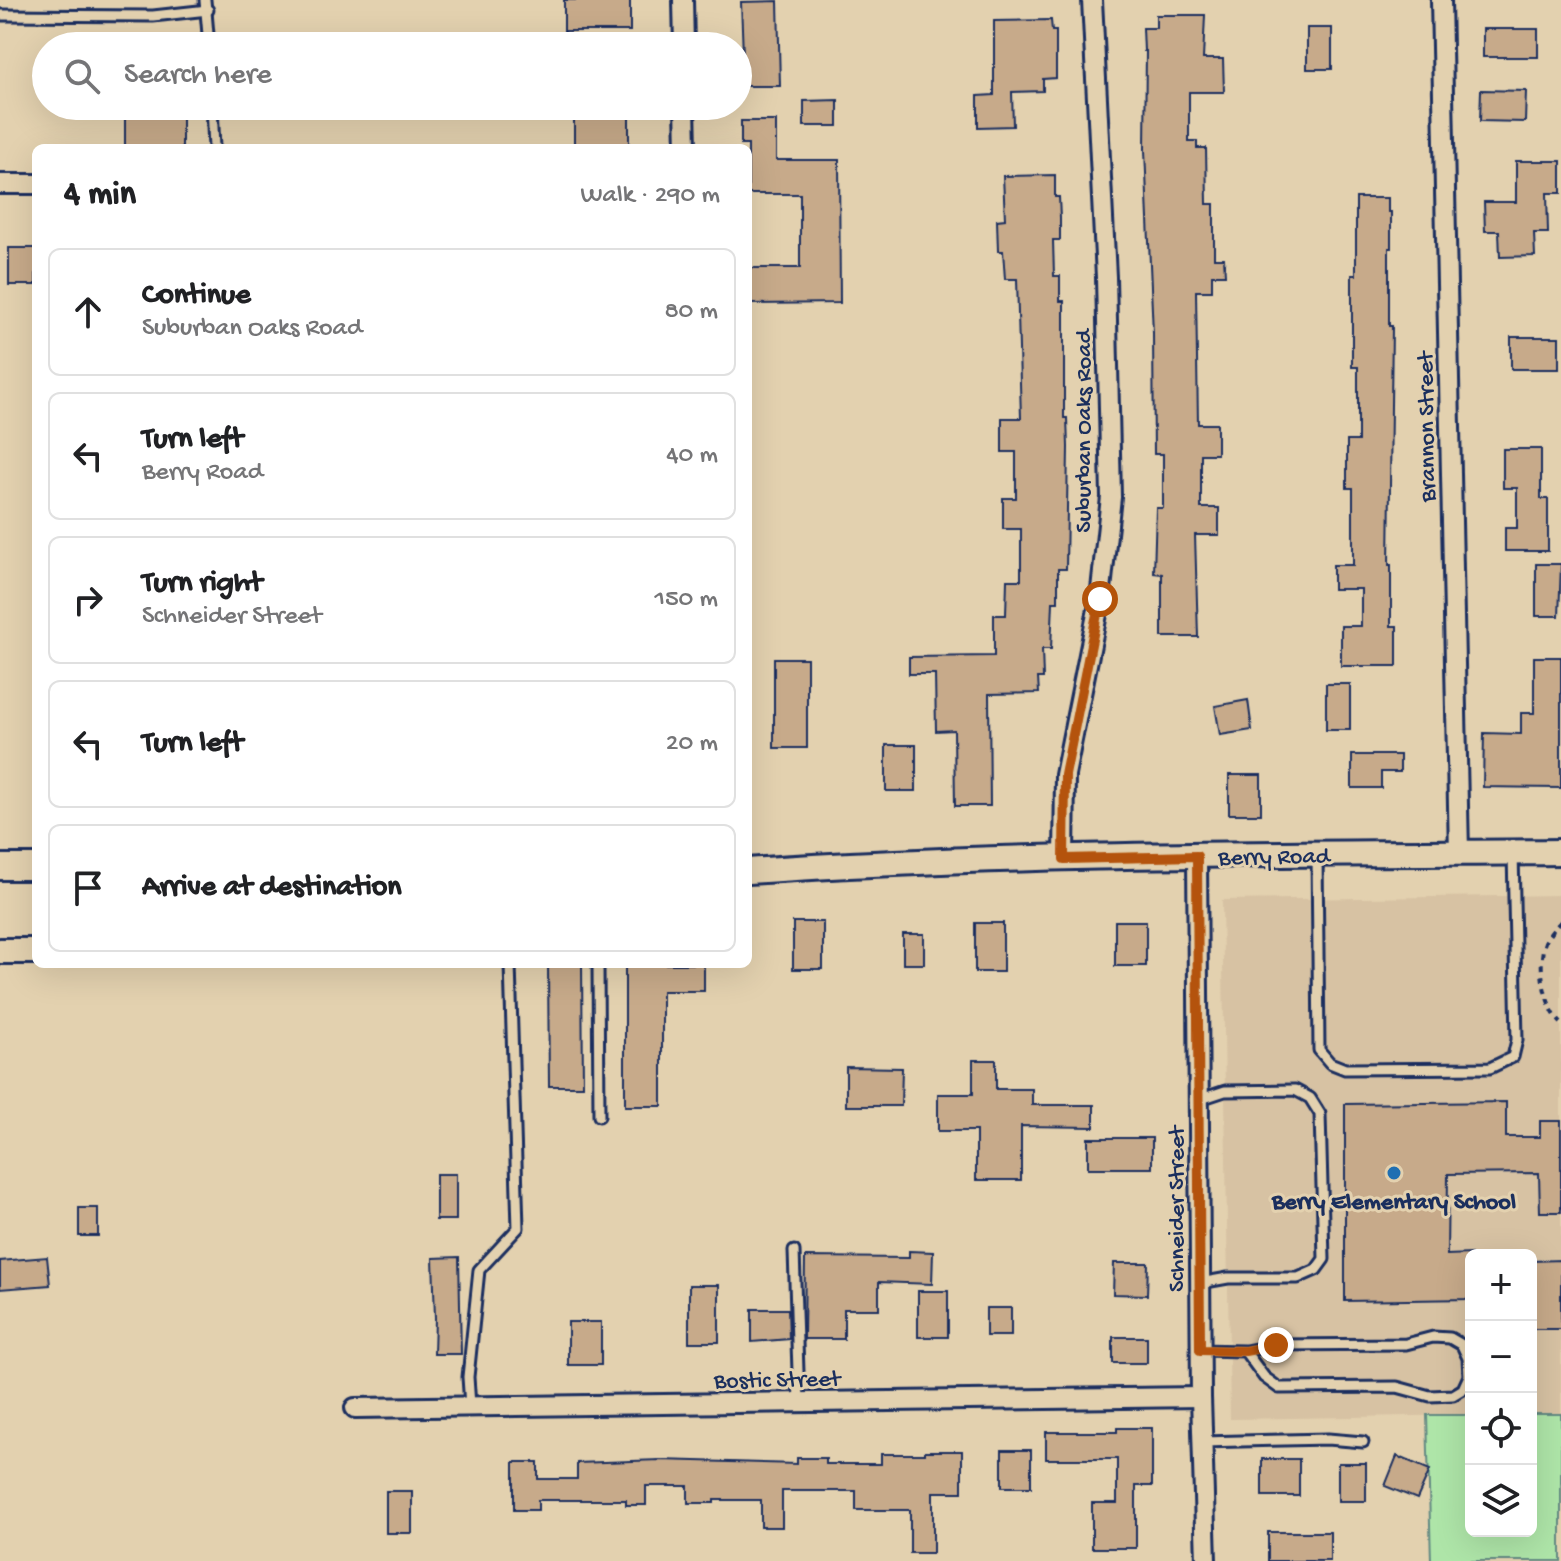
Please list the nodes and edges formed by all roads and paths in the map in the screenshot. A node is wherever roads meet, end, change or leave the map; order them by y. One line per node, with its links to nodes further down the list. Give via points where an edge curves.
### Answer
1 (683, 0): 7 (street)
2 (1092, 0): 19 (street, Suburban Oaks Road, via 1111,497 1100,599 1065,775)
3 (1441, 0): 16 (street, Brannon Street)
4 (206, 5): 5 (lane, via 153,16); 6 (lane)
5 (0, 15)
6 (208, 32)
7 (684, 32)
8 (213, 120): 10 (lane)
9 (685, 120): 11 (street)
10 (214, 144)
11 (686, 144)
12 (0, 184): 13 (street)
13 (32, 184)
14 (1513, 852): 15 (street, Berry Road); 16 (street, Berry Road); 17 (lane, via 1517,1040 1513,1057 1490,1068 1345,1069 1330,1063 1319,1050)
15 (1561, 852)
16 (1459, 853): 17 (street, Berry Road)
17 (1317, 854): 18 (street, Berry Road)
18 (1197, 856): 19 (street, Berry Road); 29 (street, Schneider Street)
19 (1064, 859): 22 (street, Berry Road)
20 (0, 867): 21 (street)
21 (32, 867)
22 (752, 871)
23 (1561, 921): 28 (path, via 1546,940 1542,956 1550,1005)
24 (0, 951): 25 (street)
25 (32, 951)
26 (510, 968): 37 (lane, via 518,1228 479,1270)
27 (598, 968): 30 (lane)
28 (1561, 1023)
29 (1198, 1100): 32 (street, Schneider Street); 32 (lane, via 1225,1091 1295,1090 1310,1098 1320,1114 1324,1259 1316,1270 1298,1278)
30 (599, 1116)
31 (794, 1251): 36 (lane)
32 (1200, 1283): 33 (street, Schneider Street)
33 (1200, 1350): 34 (lane); 35 (street, Schneider Street)
34 (1245, 1351): 34 (lane, via 1279,1388 1397,1387 1430,1396 1453,1395 1469,1376 1462,1345 1450,1338 1406,1344 1276,1345)
35 (1201, 1397): 36 (street, Bostic Street); 39 (street, Schneider Street)
36 (799, 1402): 37 (street, Bostic Street)
37 (470, 1406): 38 (street, Bostic Street)
38 (355, 1408)
39 (1202, 1442): 40 (lane); 41 (street, Schneider Street)
40 (1363, 1442)
41 (1206, 1561)

